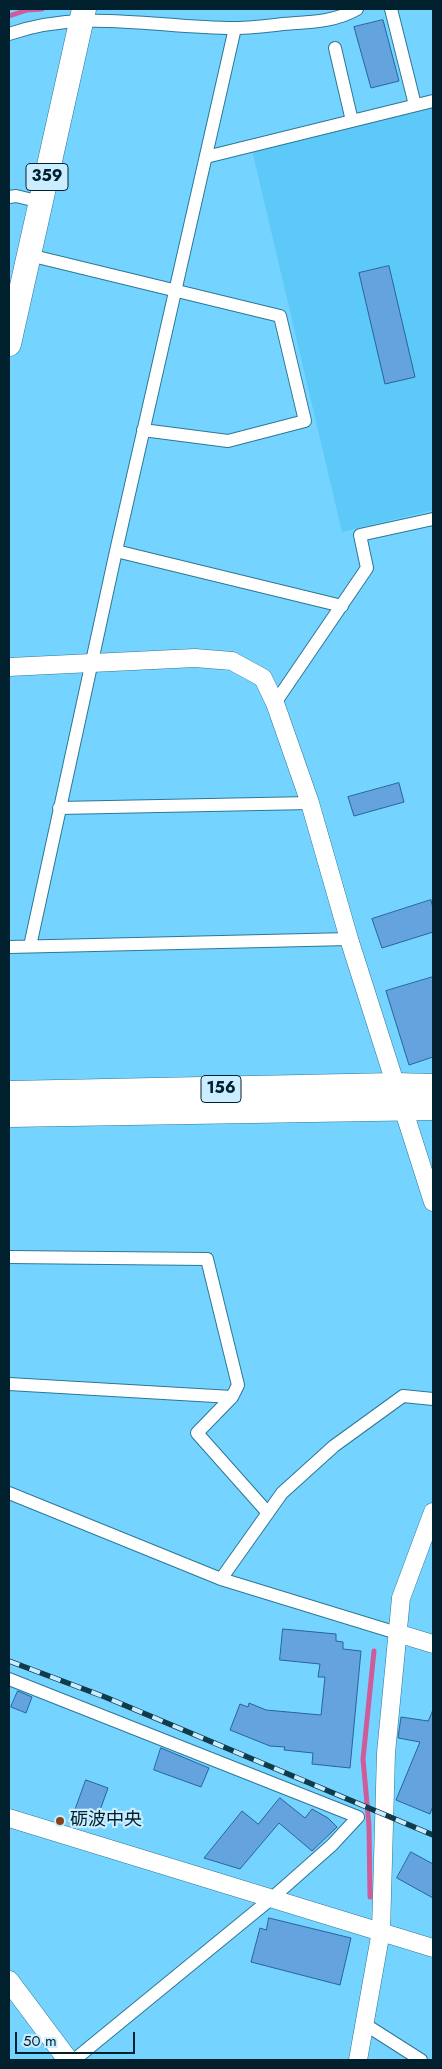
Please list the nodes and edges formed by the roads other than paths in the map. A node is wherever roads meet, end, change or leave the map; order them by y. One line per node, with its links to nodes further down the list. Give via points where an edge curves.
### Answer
1 (356, 9): 4 (street, via 345,16 317,22)
2 (391, 9): 8 (street)
3 (83, 14): 4 (street); 5 (street); 12 (highway, 359)
4 (235, 28): 10 (street)
5 (9, 34)
6 (335, 48): 9 (street)
7 (433, 101): 8 (street)
8 (415, 105): 9 (street)
9 (352, 121): 10 (street)
10 (206, 157): 14 (street)
11 (9, 197): 12 (street)
12 (41, 202): 13 (highway, 359)
13 (29, 255): 14 (street); 15 (highway, 359)
14 (175, 291): 16 (street); 16 (street, via 280,316 305,421 228,441)
15 (9, 344)
16 (143, 430): 18 (street)
17 (433, 519): 19 (street, via 360,535 367,568)
18 (116, 551): 19 (street); 20 (street)
19 (342, 606): 22 (street)
20 (92, 664): 21 (street); 22 (street, via 195,658 232,661 263,678); 24 (street)
21 (9, 667)
22 (275, 703): 23 (street)
23 (310, 803): 24 (street); 25 (street)
24 (59, 808): 26 (street)
25 (349, 939): 26 (street); 28 (street)
26 (30, 946): 27 (street)
27 (9, 947)
28 (395, 1085): 29 (highway, 156); 30 (highway, 156); 31 (street)
29 (433, 1086)
30 (9, 1093)
31 (403, 1108): 32 (highway, 156); 33 (highway, 156); 34 (street)
32 (433, 1108)
33 (9, 1115)
34 (433, 1202)
35 (9, 1257): 37 (street, via 207,1259 238,1385)
36 (9, 1384): 37 (street)
37 (232, 1397): 41 (street, via 197,1433)
38 (433, 1399): 41 (street, via 403,1396 334,1446 282,1493)
39 (9, 1493): 42 (street)
40 (433, 1512): 43 (street, via 401,1598)
41 (268, 1513): 42 (street)
42 (221, 1579): 43 (street)
43 (397, 1633): 44 (street); 48 (street, via 386,1754)
44 (433, 1644)
45 (9, 1679): 47 (street, via 358,1817 332,1845)
46 (9, 1818): 47 (street)
47 (272, 1898): 48 (street); 53 (street)
48 (381, 1931): 49 (street); 51 (street)
49 (433, 1948)
50 (9, 1981): 52 (main road)
51 (366, 2025): 54 (street); 55 (street)
52 (68, 2060)
53 (74, 2060)
54 (358, 2060)
55 (421, 2060)

